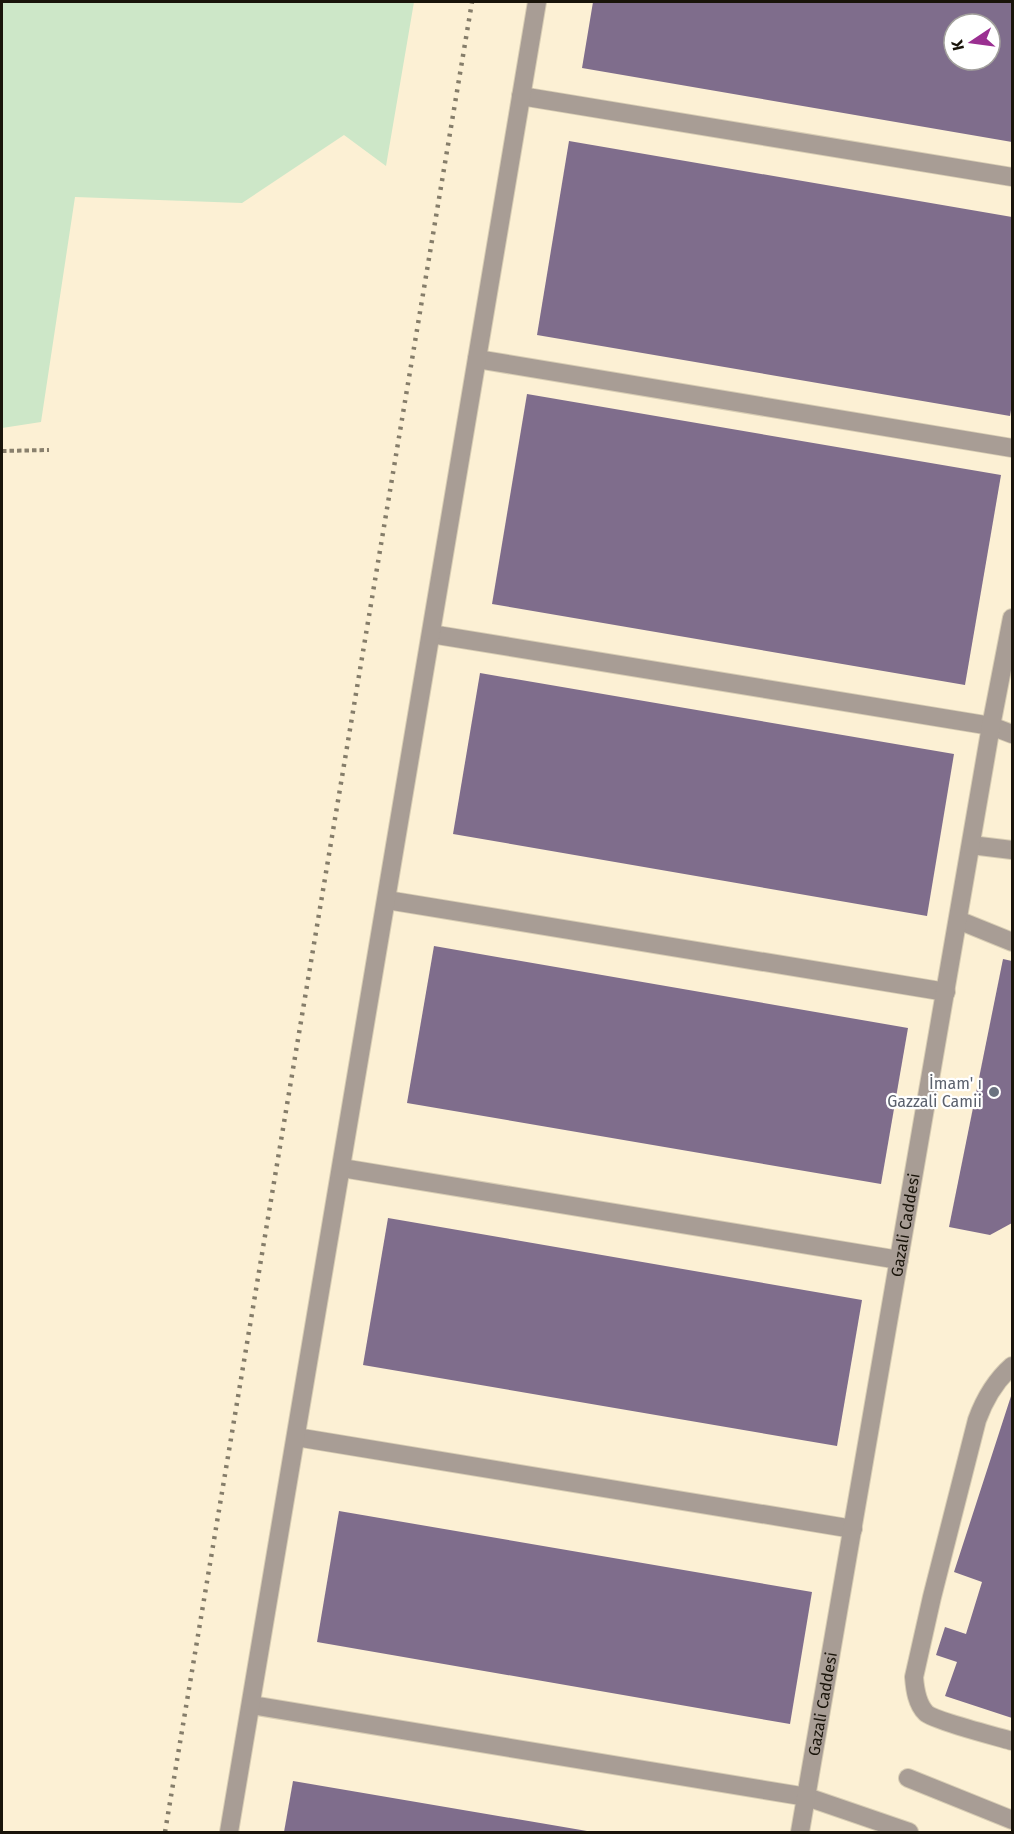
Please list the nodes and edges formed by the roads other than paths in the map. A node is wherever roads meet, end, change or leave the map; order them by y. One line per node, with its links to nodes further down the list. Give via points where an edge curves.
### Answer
1 (537, 2): 2 (street)
2 (521, 96): 3 (street); 4 (street)
3 (1012, 177)
4 (477, 359): 5 (street); 7 (street)
5 (1012, 448)
6 (1012, 618): 8 (street, Gazali Caddesi)
7 (431, 634): 8 (street); 12 (street)
8 (992, 726): 9 (street); 10 (street, Gazali Caddesi)
9 (1012, 734)
10 (971, 844): 11 (street); 13 (street, Gazali Caddesi)
11 (1012, 850)
12 (387, 900): 15 (street); 16 (street)
13 (958, 920): 14 (street); 15 (street, Gazali Caddesi)
14 (1012, 942)
15 (946, 992): 17 (street, Gazali Caddesi)
16 (342, 1168): 17 (street); 19 (street)
17 (899, 1260): 20 (street, Gazali Caddesi)
18 (1012, 1366): 22 (street, via 995,1383 977,1420 914,1677 919,1703 928,1715)
19 (297, 1437): 20 (street); 21 (street)
20 (853, 1529): 24 (street, Gazali Caddesi)
21 (251, 1705): 24 (street); 26 (street)
22 (1012, 1741)
23 (908, 1779): 25 (street)
24 (807, 1797): 27 (street, Gazali Caddesi); 28 (street)
25 (1012, 1820)
26 (229, 1833)
27 (801, 1833)
28 (909, 1833)

